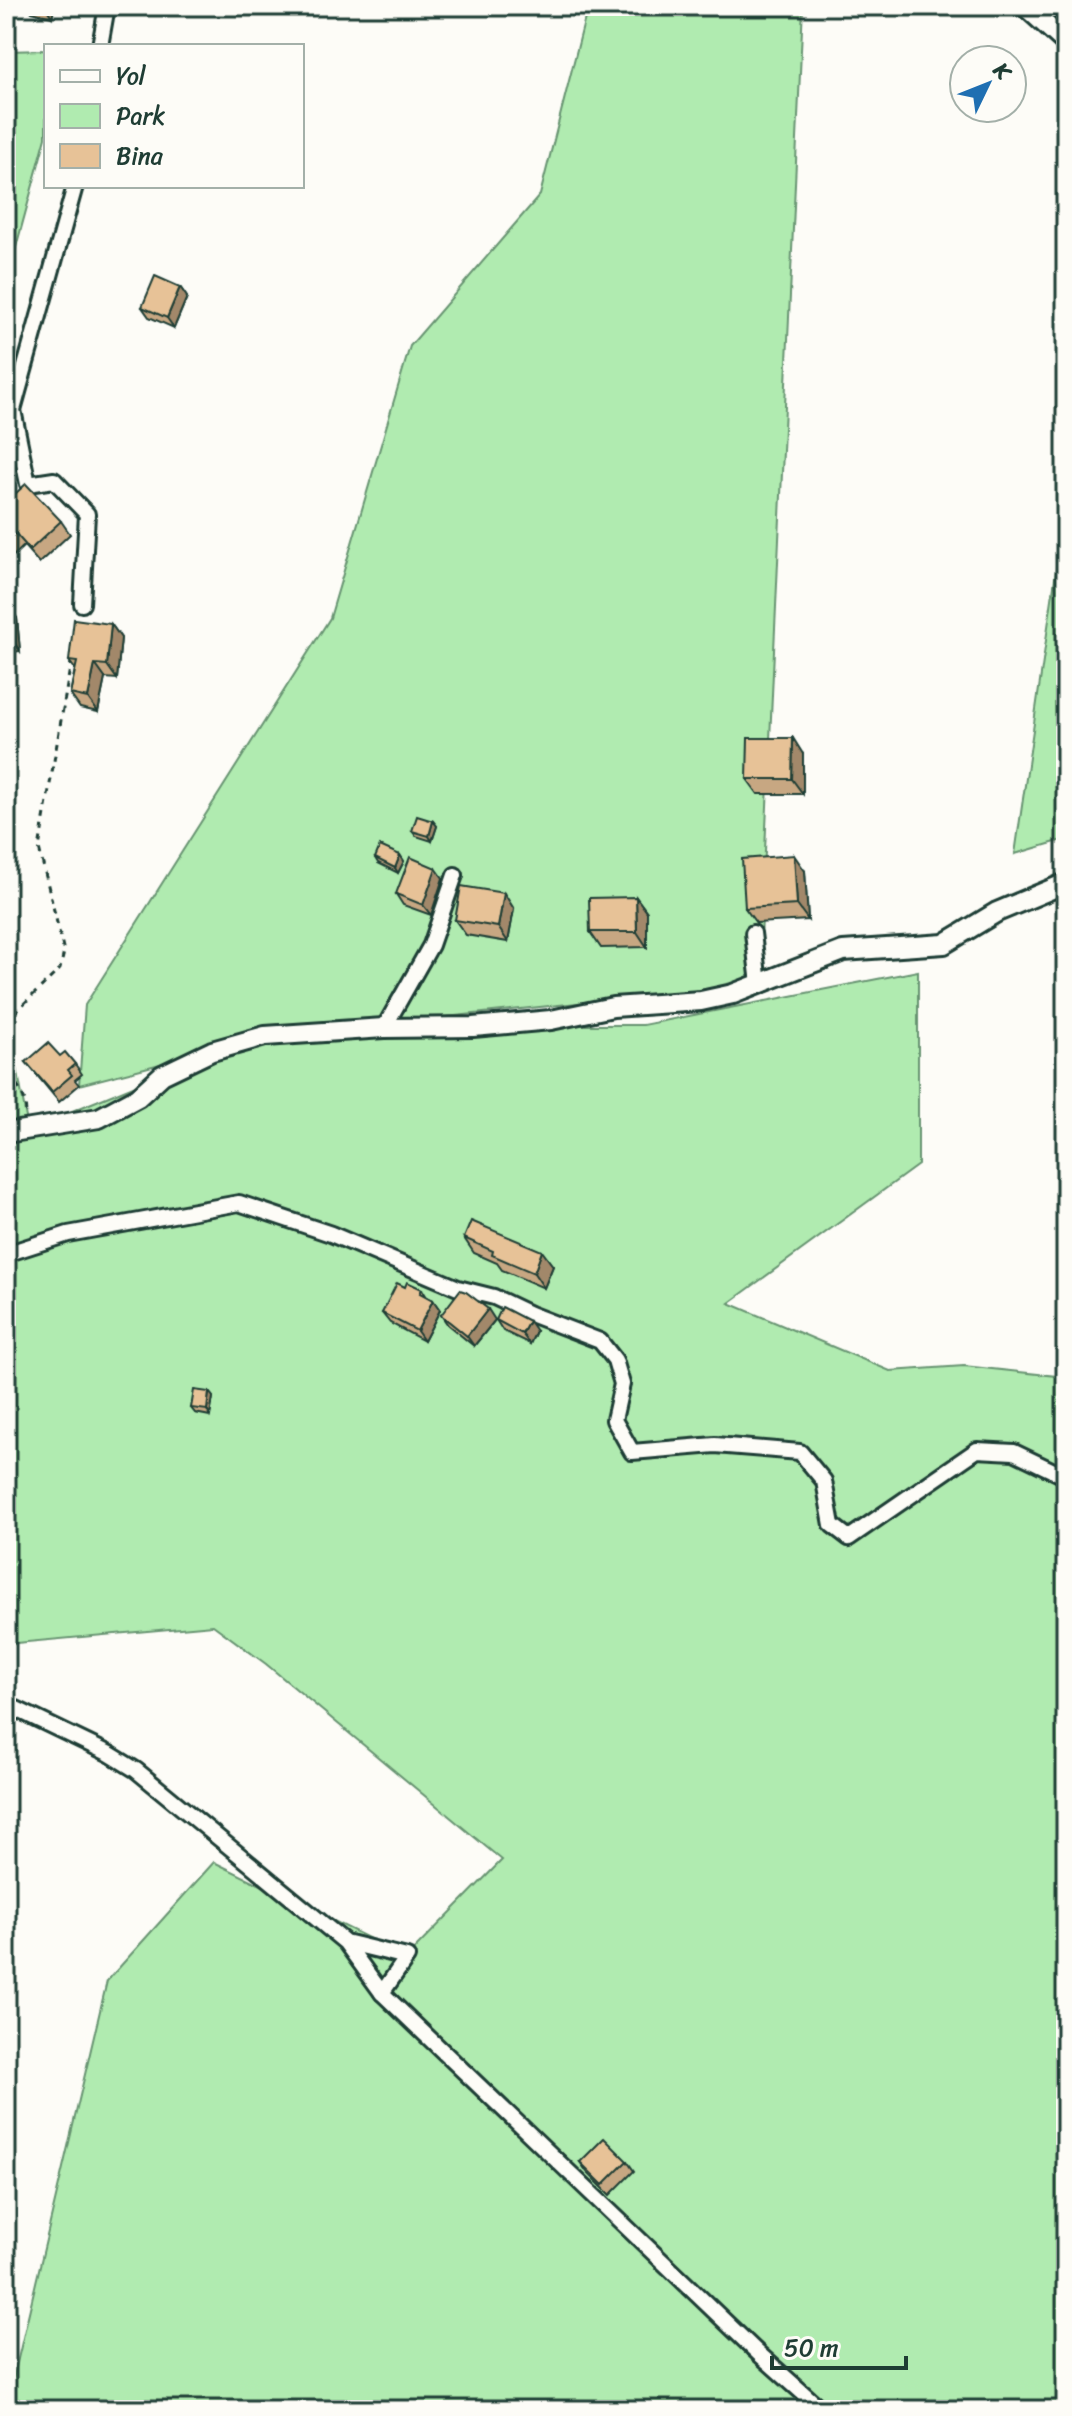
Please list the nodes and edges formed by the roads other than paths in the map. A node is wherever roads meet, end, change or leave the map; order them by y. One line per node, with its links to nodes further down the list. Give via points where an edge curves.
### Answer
1 (107, 6): 4 (street)
2 (1025, 6): 3 (street)
3 (1066, 43)
4 (100, 44)
5 (74, 188): 6 (street, via 13,410 28,484 54,480 87,514)
6 (82, 604)
7 (455, 875): 11 (street, via 431,945)
8 (1066, 883): 10 (street, via 997,912 944,944 843,951)
9 (753, 933): 10 (street)
10 (759, 984): 11 (street, via 701,1001 613,1007 551,1020)
11 (384, 1028): 12 (street, via 265,1036 212,1051 162,1075 138,1097 99,1118)
12 (6, 1133)
13 (6, 1254): 14 (street, via 68,1234 239,1203 252,1207 600,1341 619,1372 622,1384 614,1420 632,1452 715,1445 800,1452 824,1481 832,1525 849,1538 977,1450 1014,1452)
14 (1066, 1477)
15 (6, 1704): 16 (street, via 136,1770)
16 (345, 1942): 17 (street); 17 (street, via 407,1957)
17 (382, 1993): 18 (street)
18 (822, 2410)

